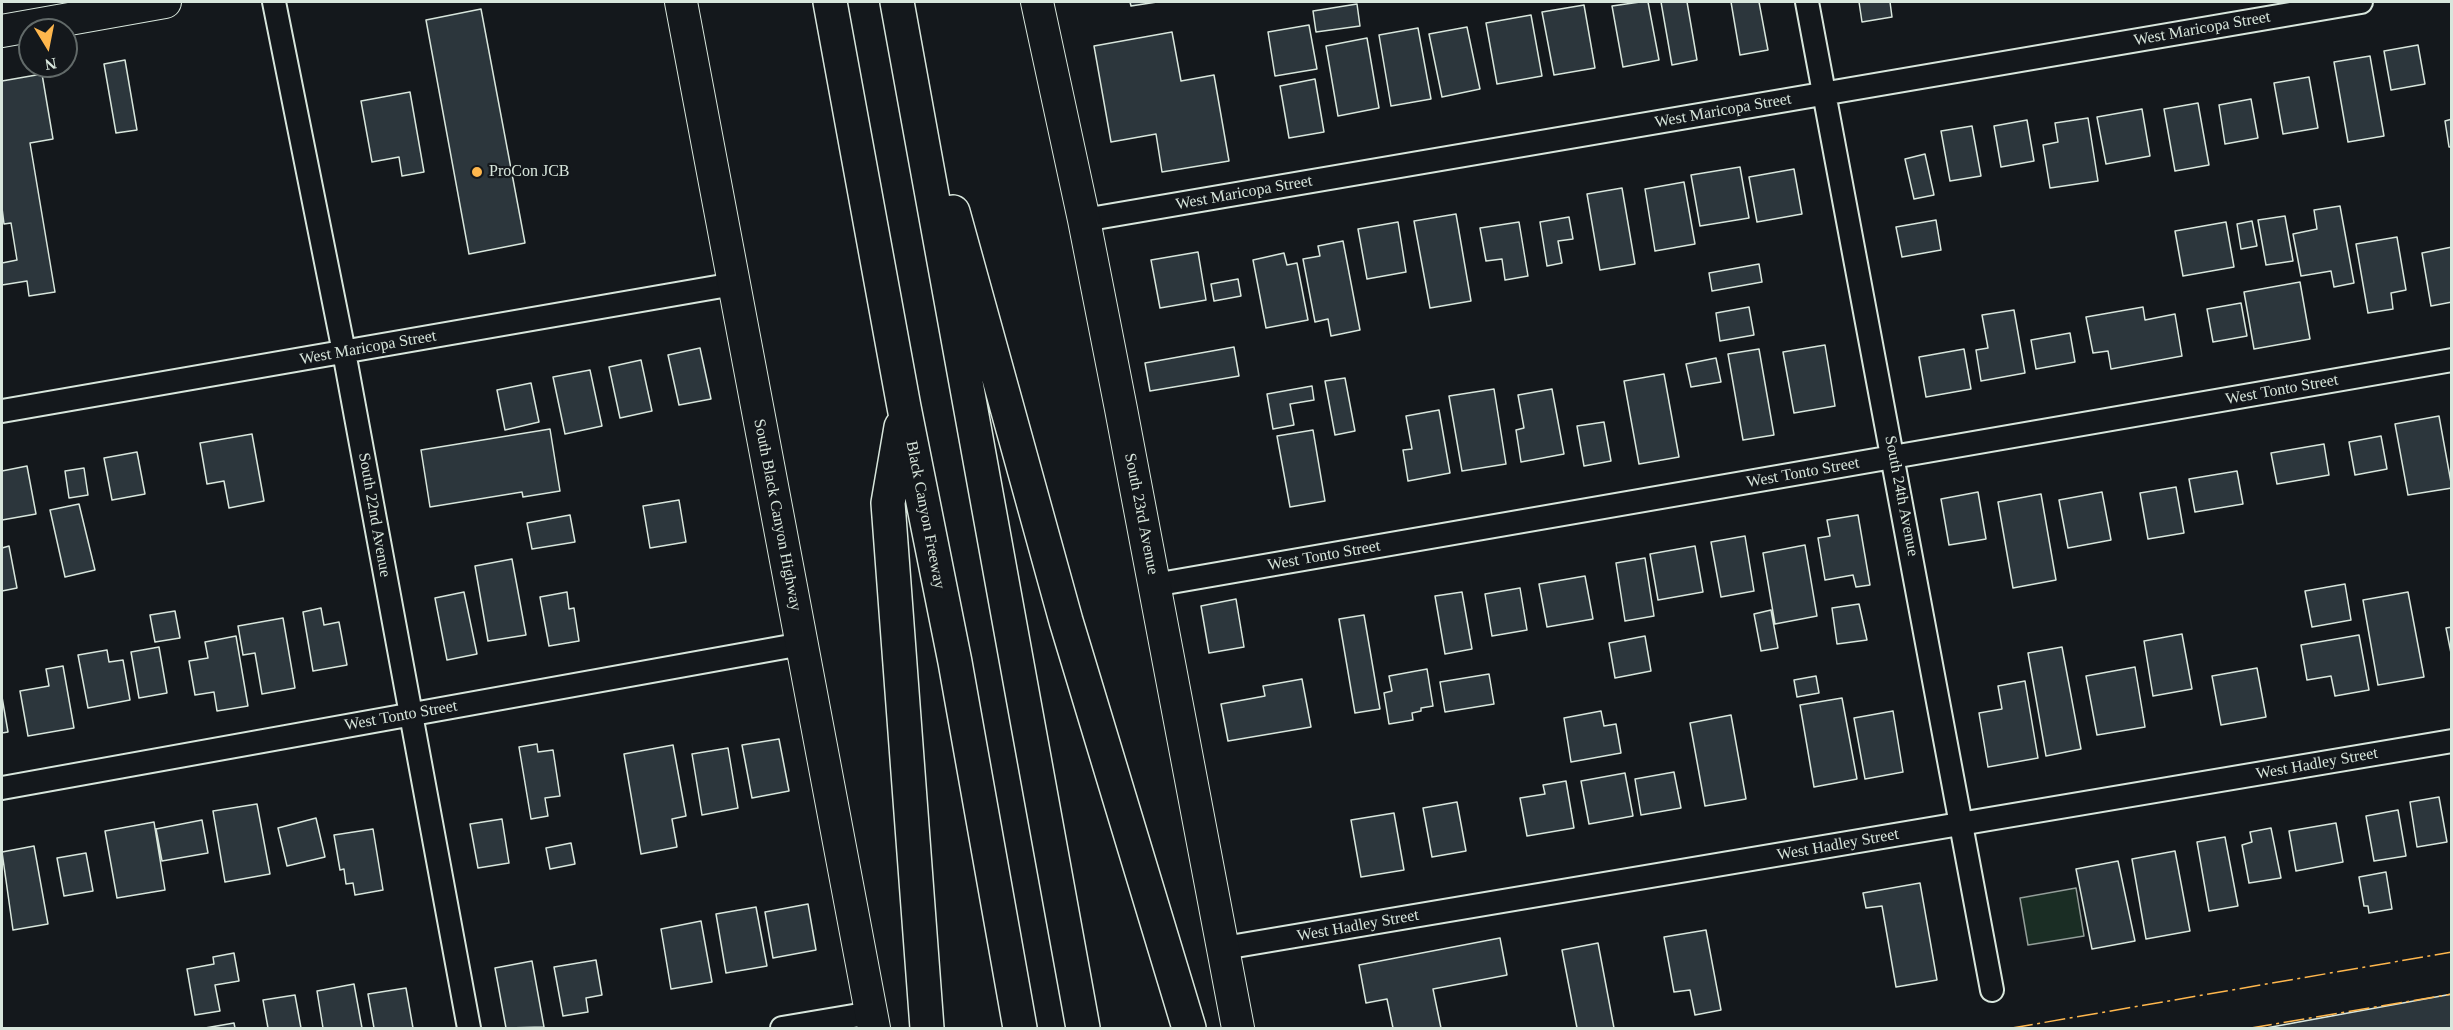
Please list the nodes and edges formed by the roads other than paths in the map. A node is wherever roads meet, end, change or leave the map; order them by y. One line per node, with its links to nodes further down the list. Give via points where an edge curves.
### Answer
1 (165, 2): 9 (main road)
2 (274, 2): 14 (street, South 22nd Avenue)
3 (681, 2): 13 (main road, South Black Canyon Highway)
4 (830, 2): 16 (highway, Black Canyon Freeway)
5 (897, 2): 11 (highway)
6 (1037, 2): 12 (main road, South 23rd Avenue)
7 (1807, 2): 10 (street, South 24th Avenue)
8 (2361, 2): 10 (street, West Maricopa Street)
9 (2, 31)
10 (1825, 93): 12 (street, West Maricopa Street); 18 (street, South 24th Avenue)
11 (915, 102): 32 (highway); 33 (highway, via 959,229 1066,621)
12 (1084, 220): 19 (main road, South 23rd Avenue)
13 (734, 284): 14 (street, West Maricopa Street); 20 (main road, South Black Canyon Highway)
14 (344, 352): 17 (street, West Maricopa Street); 21 (street, South 22nd Avenue)
15 (2451, 360): 18 (street, West Tonto Street)
16 (904, 407): 30 (highway, via 888,503); 31 (highway, Black Canyon Freeway, via 955,662)
17 (2, 411)
18 (1894, 458): 19 (street, West Tonto Street); 24 (street, South 24th Avenue)
19 (1154, 585): 25 (main road, South 23rd Avenue)
20 (801, 644): 21 (street, West Tonto Street); 27 (main road, South Black Canyon Highway)
21 (411, 714): 23 (street, West Tonto Street); 28 (street, South 22nd Avenue)
22 (2451, 741): 24 (street, West Hadley Street)
23 (2, 788)
24 (1960, 824): 25 (street, West Hadley Street); 26 (street, South 24th Avenue)
25 (1224, 948): 34 (main road, South 23rd Avenue)
26 (1992, 990)
27 (873, 1021): 29 (street)
28 (469, 1029)
29 (782, 1029)
30 (927, 1029)
31 (1020, 1029)
32 (1083, 1029)
33 (1190, 1029)
34 (1238, 1029)

